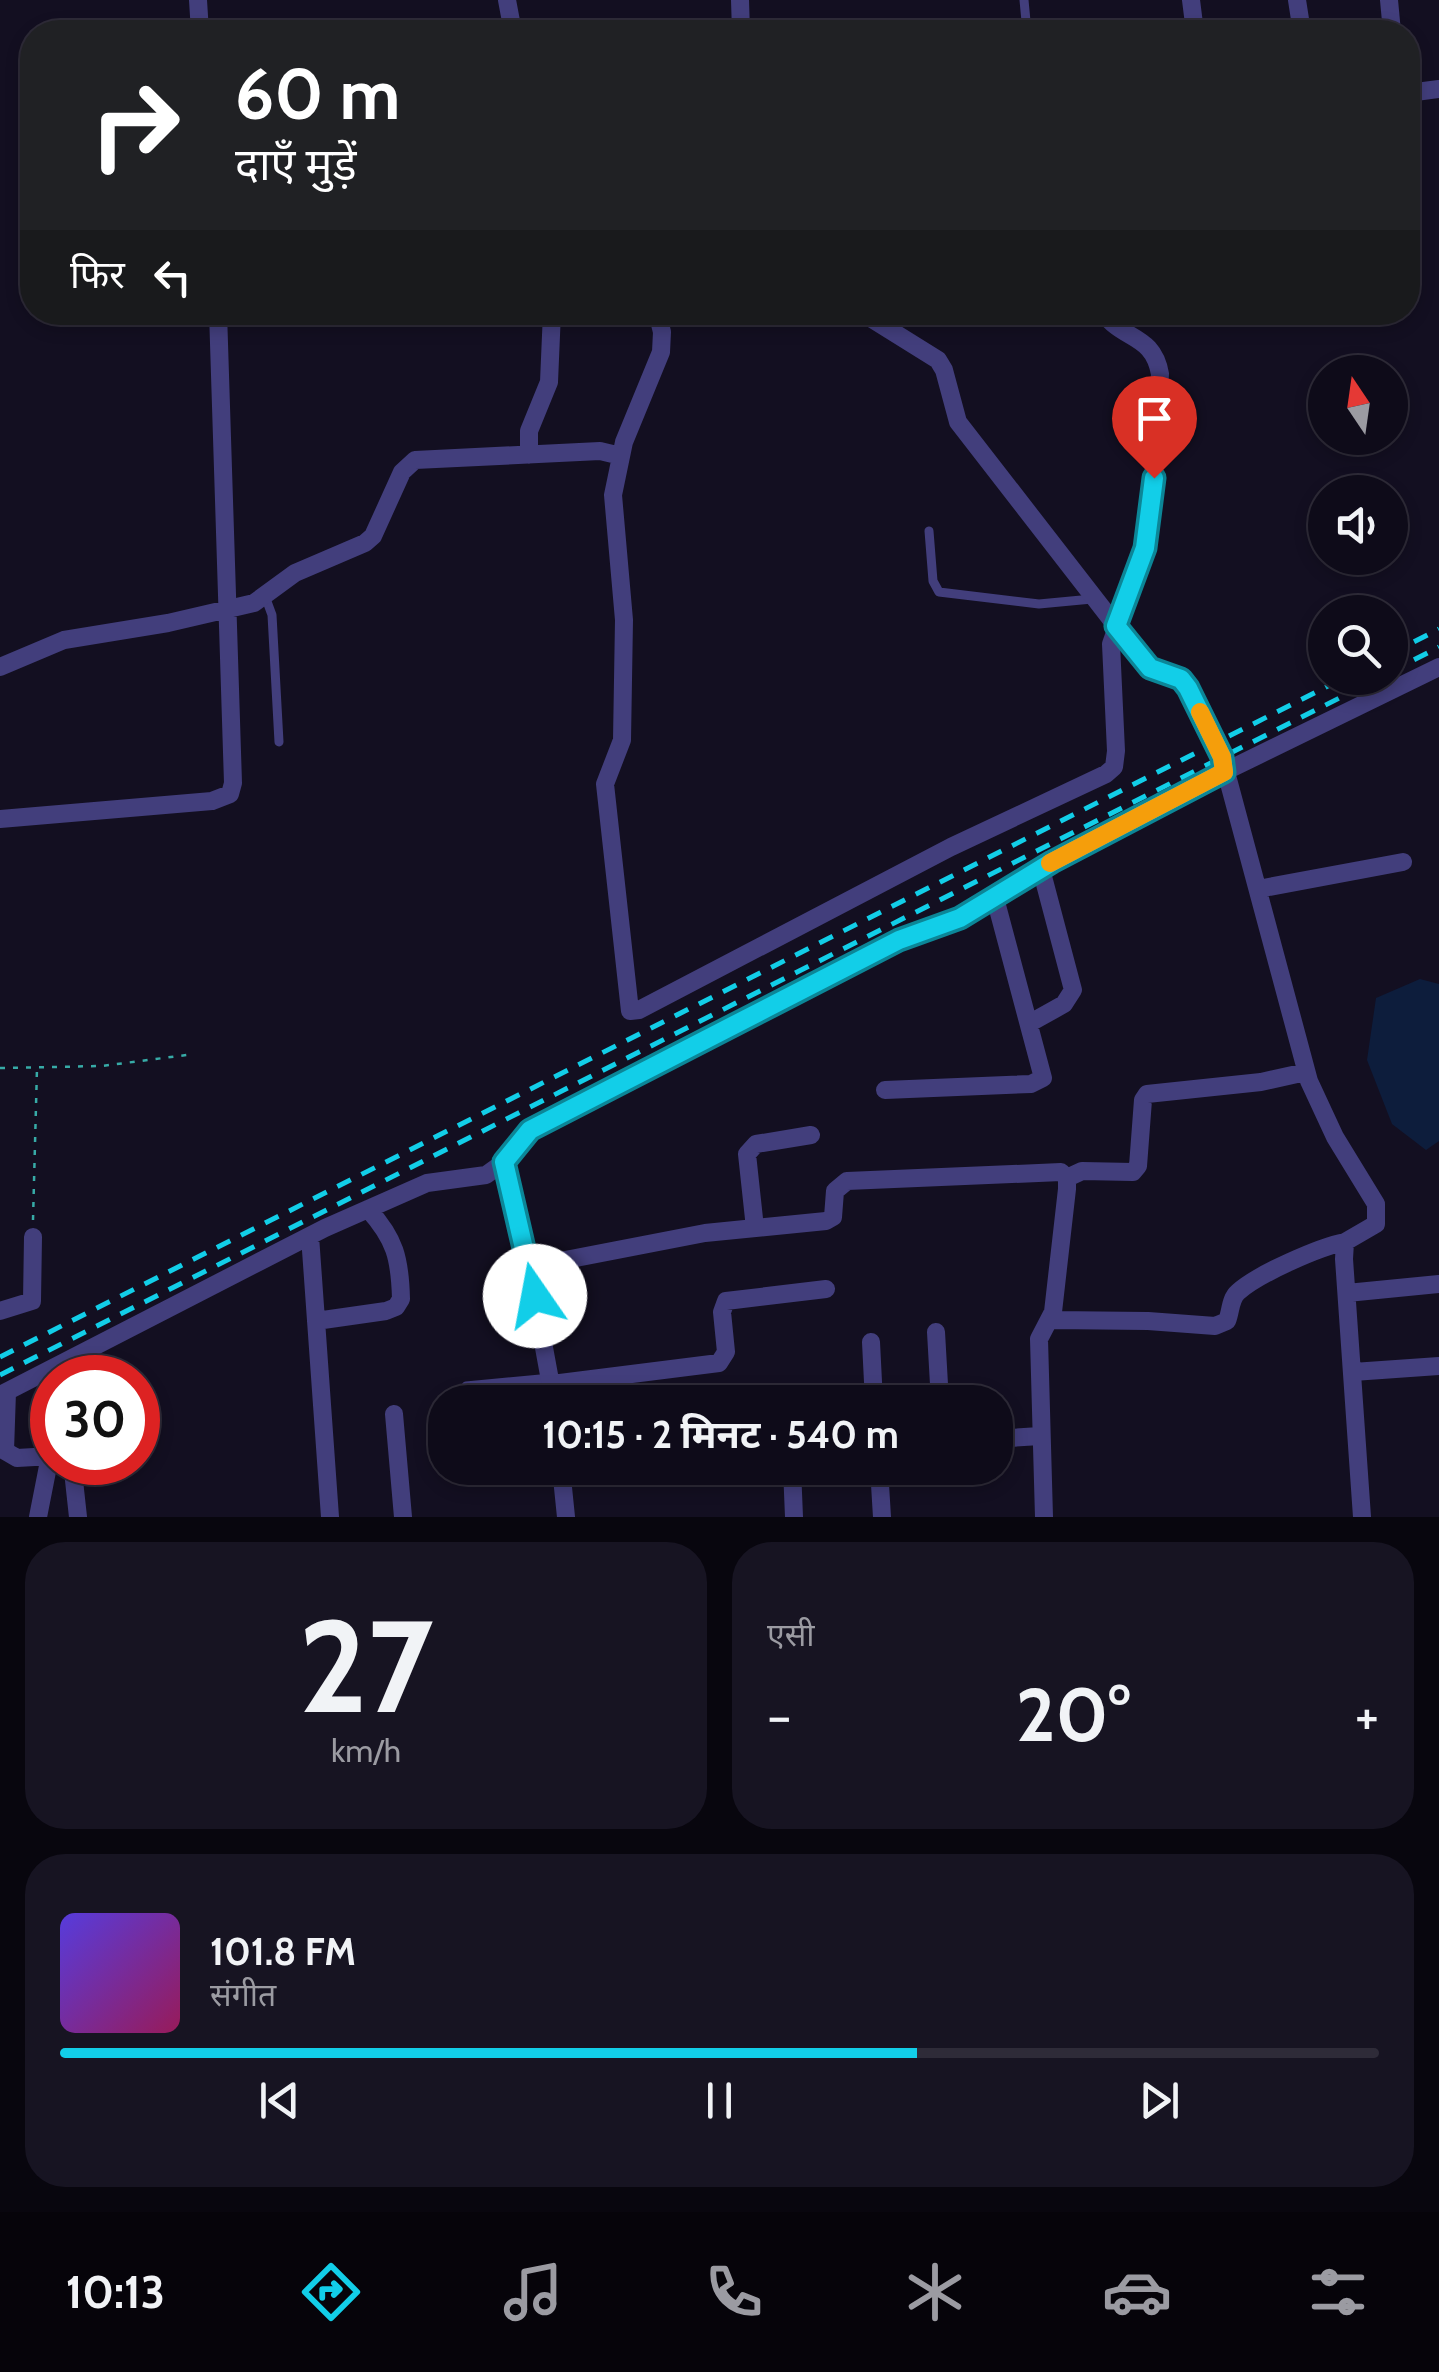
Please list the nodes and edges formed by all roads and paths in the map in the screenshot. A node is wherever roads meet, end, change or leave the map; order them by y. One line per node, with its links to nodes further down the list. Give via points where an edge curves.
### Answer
1 (218, 325): 11 (street)
2 (551, 325): 6 (street, via 549,382 529,431)
3 (660, 325): 7 (street, via 662,352)
4 (882, 325): 10 (street, via 938,360 958,422)
5 (1114, 325): 12 (street, via 1153,350 1160,374 1150,525)
6 (528, 455): 7 (street); 9 (street, via 408,464 373,536 295,573)
7 (621, 456): 12 (street, via 613,495 624,620 622,740 605,784 630,1011 1106,774 1116,762 1110,655)
8 (929, 531): 10 (lane, via 939,592 1038,604)
9 (265, 596): 11 (street); 15 (lane, via 272,615)
10 (1095, 599): 12 (street)
11 (226, 610): 13 (street, via 64,640); 17 (street, via 230,794 212,801)
12 (1116, 626): 16 (street, via 1150,668 1188,688)
13 (0, 667)
14 (1439, 667): 16 (street)
15 (279, 742)
16 (1224, 772): 19 (street); 20 (street)
17 (0, 819)
18 (1403, 862): 20 (street)
19 (1041, 869): 21 (street); 22 (street, via 1073,990 1064,1004)
20 (1258, 889): 26 (street)
21 (994, 898): 22 (street); 29 (street, via 540,1123)
22 (1030, 1023): 27 (street, via 1044,1071 1040,1082)
23 (194, 1054): 24 (path)
24 (37, 1067): 25 (path); 34 (path)
25 (0, 1068)
26 (1306, 1072): 30 (street, via 1146,1094 1133,1172 1082,1171); 35 (street, via 1335,1138 1376,1204 1376,1224)
27 (885, 1090)
28 (811, 1135): 32 (street, via 750,1148)
29 (504, 1162): 31 (street, via 486,1176 437,1180); 36 (street)
30 (1067, 1178): 32 (street, via 1050,1171 846,1181 834,1191 834,1217); 41 (street)
31 (368, 1209): 33 (street); 42 (street, via 394,1243 401,1299 386,1312)
32 (756, 1228): 36 (street)
33 (310, 1236): 42 (street); 51 (street)
34 (33, 1237): 40 (street, via 32,1301)
35 (1345, 1242): 39 (street); 41 (street, via 1314,1250 1240,1290 1227,1321 1215,1326)
36 (529, 1267): 47 (street)
37 (1439, 1284): 39 (street)
38 (826, 1289): 48 (street, via 726,1301 726,1352 719,1363)
39 (1346, 1292): 46 (street)
40 (0, 1311)
41 (1052, 1320): 53 (street, via 1040,1339)
42 (316, 1321): 63 (street)
43 (936, 1332): 50 (street)
44 (871, 1342): 49 (street)
45 (1439, 1366): 46 (street)
46 (1353, 1372): 69 (street)
47 (552, 1385)
48 (573, 1385)
49 (873, 1385)
50 (939, 1385)
51 (3, 1393): 55 (street, via 5,1451)
52 (394, 1414): 64 (street)
53 (1040, 1436): 54 (street); 68 (street)
54 (1013, 1438)
55 (30, 1457)
56 (45, 1485): 61 (street)
57 (75, 1485): 62 (street)
58 (563, 1485): 65 (street)
59 (793, 1485): 66 (street)
60 (880, 1485): 67 (street)
61 (38, 1517)
62 (78, 1517)
63 (330, 1517)
64 (404, 1517)
65 (566, 1517)
66 (794, 1517)
67 (882, 1517)
68 (1044, 1517)
69 (1362, 1517)

